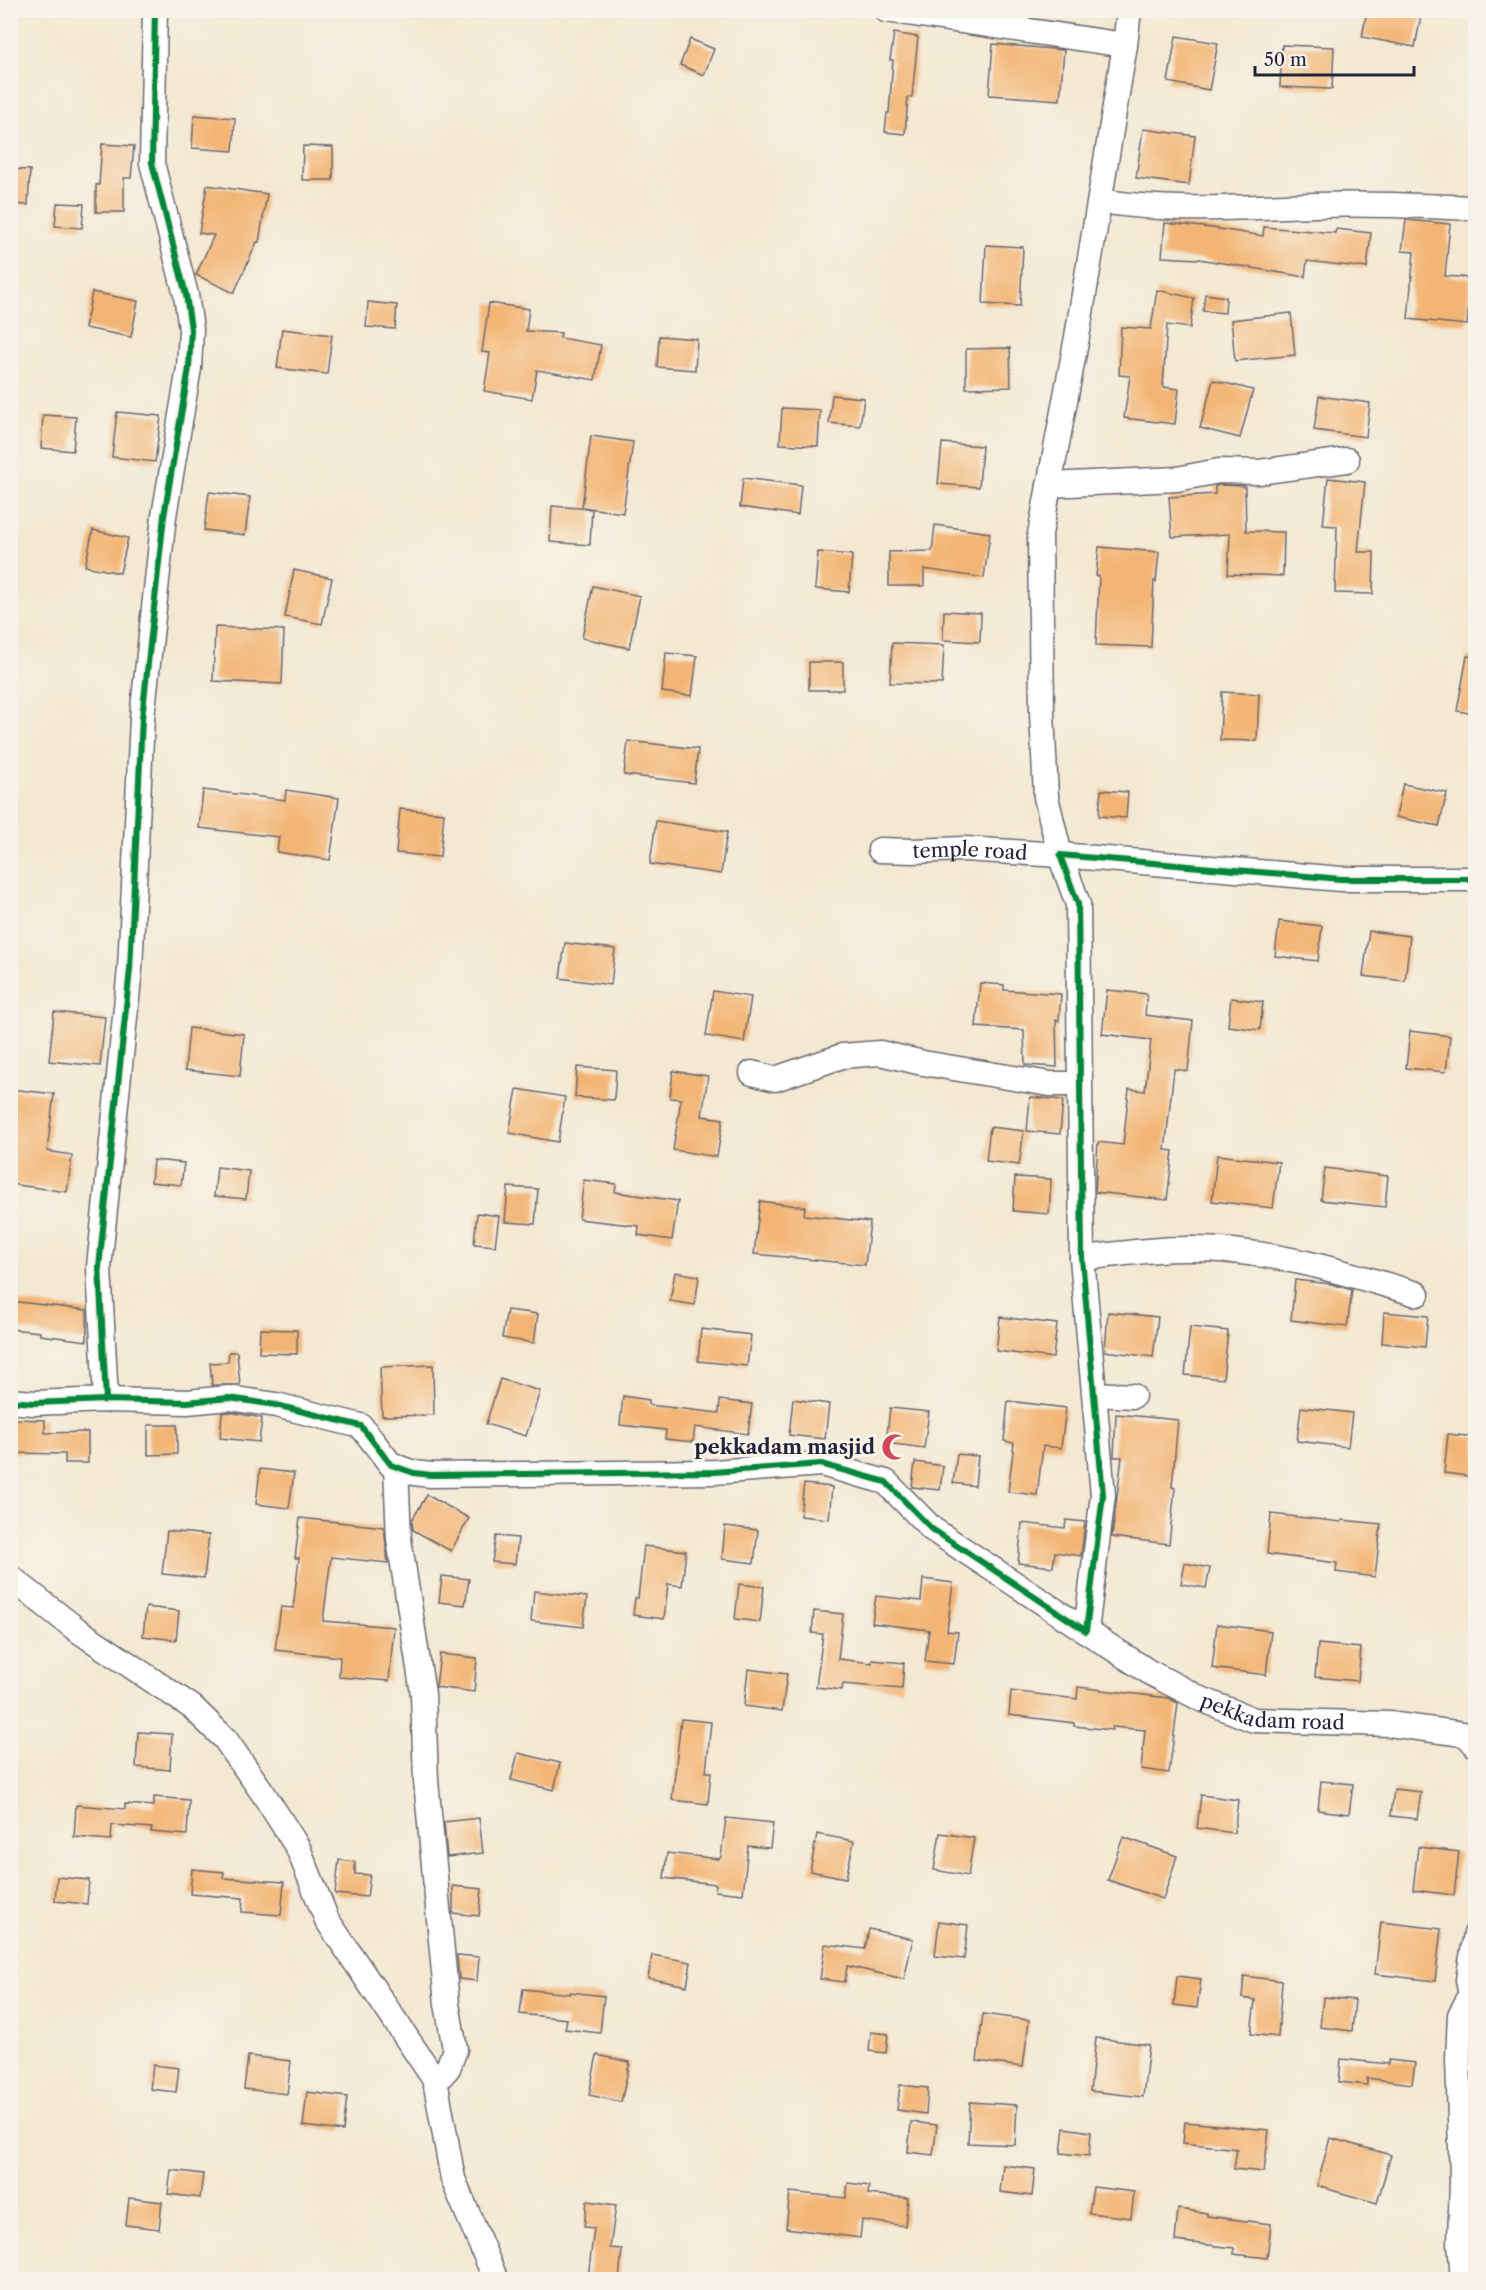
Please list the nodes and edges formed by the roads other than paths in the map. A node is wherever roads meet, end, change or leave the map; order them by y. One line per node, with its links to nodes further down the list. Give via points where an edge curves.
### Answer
1 (155, 10): 18 (street, via 152,163 186,295 189,368 164,516 142,718 130,969 99,1267)
2 (886, 10): 4 (street)
3 (1129, 10): 4 (street)
4 (1125, 45): 5 (street)
5 (1100, 201): 6 (street, via 1215,210 1396,203); 8 (street)
6 (1476, 208)
7 (1347, 460): 8 (street, via 1258,472 1219,471 1177,479)
8 (1049, 485): 10 (street, via 1040,534 1042,713 1046,797)
9 (880, 850): 10 (street, temple road, via 963,849)
10 (1060, 855): 11 (street, temple road, via 1341,879); 13 (street, via 1078,904)
11 (1476, 879)
12 (752, 1073): 13 (street, via 775,1079 842,1056 880,1053 1039,1083)
13 (1079, 1084): 14 (street)
14 (1082, 1258): 15 (street, via 1183,1249 1268,1254); 16 (street)
15 (1417, 1294)
16 (1095, 1394): 17 (street); 22 (street, via 1103,1495)
17 (1133, 1396)
18 (106, 1400): 19 (street); 20 (street, via 187,1402 230,1398 321,1414 361,1426 391,1465)
19 (10, 1401)
20 (396, 1466): 22 (street, pekkadam road, via 431,1475 714,1472 821,1464 886,1482 932,1529); 26 (street, via 399,1539 423,1694 426,1781 447,2004 455,2049 448,2068)
21 (10, 1577): 26 (street, via 76,1629 192,1707 225,1739 298,1848 327,1920)
22 (1086, 1631): 23 (street, pekkadam road, via 1149,1672 1254,1720 1389,1724 1463,1734)
23 (1476, 1746)
24 (1476, 1934): 25 (street, via 1467,1980)
25 (1473, 1996): 28 (street, via 1460,2015 1458,2060)
26 (435, 2082): 27 (street, via 453,2179)
27 (496, 2280)
28 (1463, 2280)

